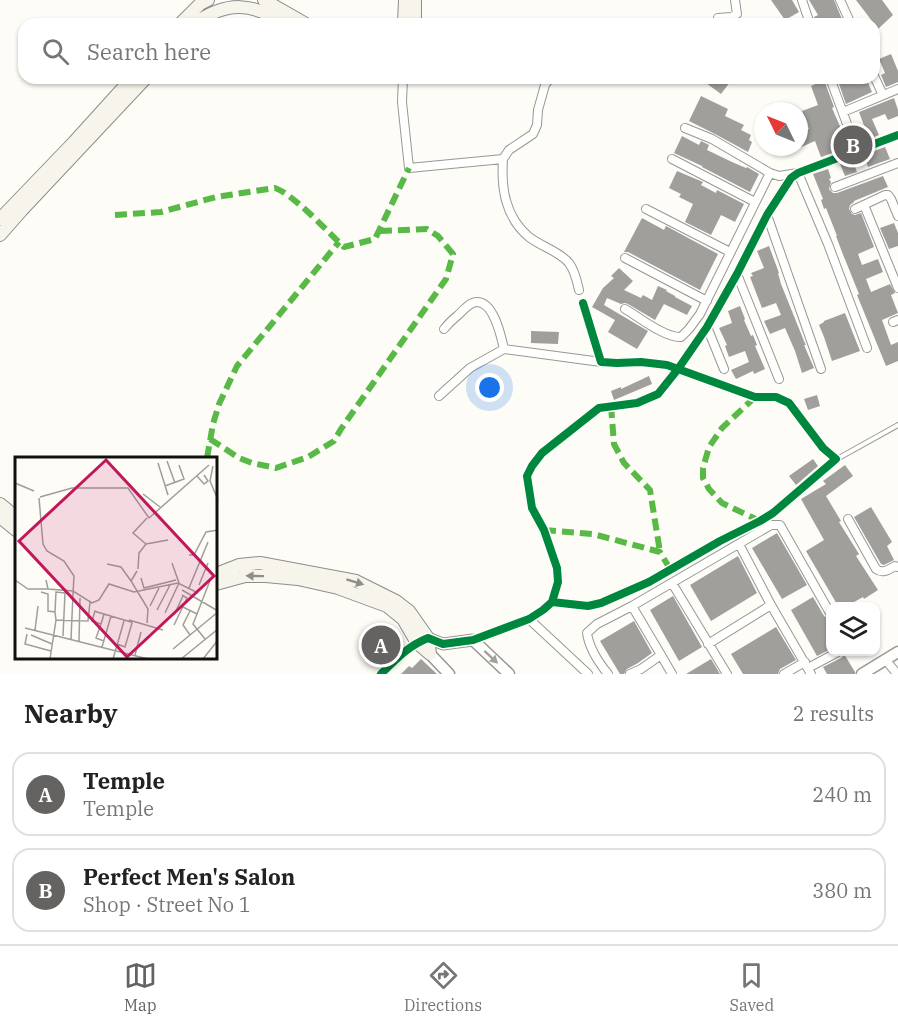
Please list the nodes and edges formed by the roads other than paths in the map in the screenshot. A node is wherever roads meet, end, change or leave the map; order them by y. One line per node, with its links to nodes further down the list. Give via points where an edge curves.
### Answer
1 (208, 0): 8 (main road)
2 (405, 0): 12 (main road)
3 (415, 0): 13 (main road)
4 (735, 0): 14 (street, via 737,14)
5 (802, 0): 15 (street)
6 (840, 0): 16 (street)
7 (265, 4): 9 (main road, via 228,4); 10 (main road); 11 (main road)
8 (186, 18)
9 (200, 18)
10 (280, 18)
11 (294, 18)
12 (404, 18)
13 (415, 18)
14 (718, 18)
15 (808, 18)
16 (848, 18)
17 (127, 84): 39 (main road)
18 (140, 84): 40 (main road)
19 (403, 84): 29 (street, via 409,168)
20 (546, 84): 29 (street, via 533,134 509,150)
21 (832, 84): 25 (street)
22 (878, 84): 24 (street)
23 (898, 89): 24 (street)
24 (883, 95): 25 (street)
25 (843, 112): 28 (street)
26 (685, 128): 33 (street, via 712,139)
27 (898, 135): 28 (street)
28 (857, 151): 32 (street)
29 (503, 159): 45 (street, via 506,202 518,224 569,264)
30 (672, 159): 35 (street)
31 (898, 163): 34 (street)
32 (798, 173): 33 (street); 37 (street); 51 (street)
33 (770, 174): 35 (street)
34 (835, 188)
35 (755, 202): 41 (street)
36 (646, 210): 41 (street)
37 (767, 215): 43 (street); 56 (street)
38 (898, 215): 44 (street, via 888,195 859,207)
39 (0, 219)
40 (0, 235)
41 (730, 252): 46 (street)
42 (626, 258): 46 (street)
43 (737, 274): 49 (street); 57 (street)
44 (898, 288)
45 (579, 290)
46 (707, 301): 48 (street, via 689,329 674,338)
47 (583, 303): 53 (street)
48 (625, 309)
49 (707, 327): 54 (street); 55 (street)
50 (444, 329): 52 (street, via 471,304 484,304 498,324)
51 (867, 348)
52 (504, 349): 53 (street); 58 (street, via 470,368)
53 (602, 362): 54 (street, via 641,362)
54 (678, 369): 60 (street, via 755,397 782,399); 71 (street, via 658,394 637,403 599,408 542,453 532,466 527,476 532,508 557,568 558,582)
55 (724, 369)
56 (821, 369)
57 (779, 379)
58 (439, 396)
59 (898, 425): 60 (lane)
60 (836, 459): 71 (street, via 760,521 649,582 588,606)
61 (0, 504): 62 (main road)
62 (15, 516)
63 (0, 518): 65 (main road)
64 (848, 519): 67 (street, via 876,569 884,572)
65 (15, 529)
66 (739, 544): 70 (street); 72 (street, via 771,525 780,525); 73 (street)
67 (898, 567)
68 (218, 573): 76 (main road, one-way to 76, via 260,563 356,581 409,611)
69 (218, 583): 76 (main road, one-way to 69, via 387,606 338,588 298,579 245,576)
70 (672, 583): 74 (street); 78 (street)
71 (552, 602): 75 (street)
72 (826, 604)
73 (771, 605): 78 (street); 84 (street)
74 (632, 606): 81 (street); 89 (street, via 587,633)
75 (530, 619): 77 (street); 88 (street)
76 (422, 640): 77 (street, via 443,644); 80 (main road); 85 (street)
77 (473, 640): 87 (street, one-way to 87)
78 (708, 644): 92 (street)
79 (898, 652): 83 (street)
80 (430, 654): 86 (street)
81 (661, 655): 90 (street); 91 (street)
82 (829, 656): 84 (street)
83 (885, 659): 94 (street); 95 (street)
84 (808, 668): 93 (street)
85 (381, 674)
86 (449, 674)
87 (509, 674)
88 (588, 674)
89 (608, 674)
90 (630, 674)
91 (672, 674)
92 (727, 674)
93 (784, 674)
94 (862, 674)
95 (897, 674)

